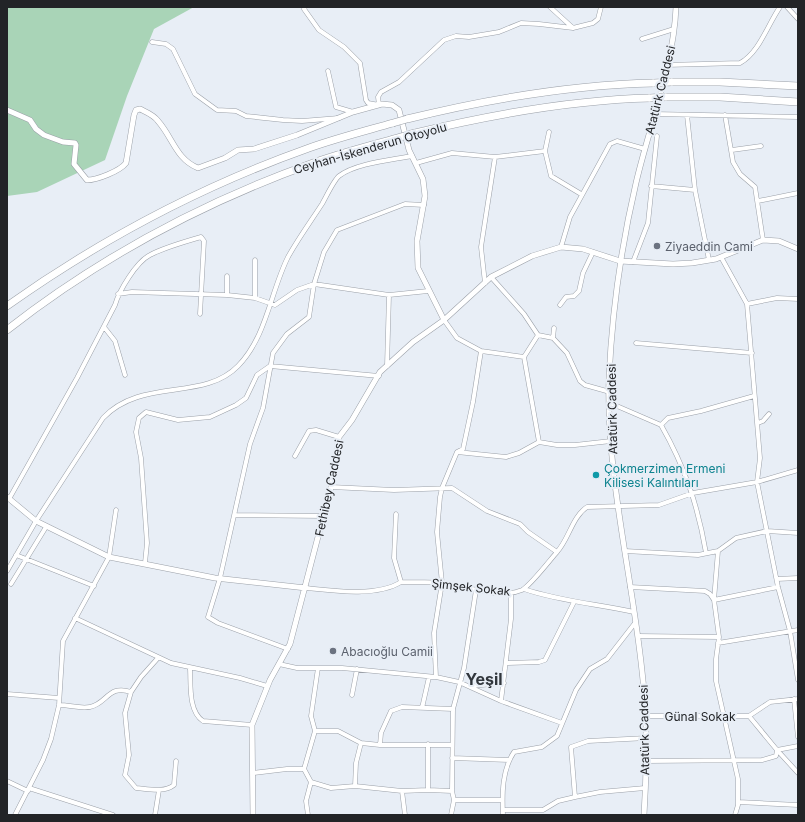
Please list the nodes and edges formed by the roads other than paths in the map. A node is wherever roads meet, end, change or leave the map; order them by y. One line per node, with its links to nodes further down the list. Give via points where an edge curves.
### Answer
1 (305, 7): 16 (street, via 319,30 344,47 360,63 366,100)
2 (550, 7): 8 (street)
3 (601, 7): 8 (street, via 598,19 593,23)
4 (676, 7): 9 (street, Atatürk Caddesi)
5 (780, 7): 12 (street, via 770,20 765,35 747,59 740,63)
6 (787, 7): 7 (street)
7 (798, 19)
8 (573, 28): 16 (street, via 521,23 499,32 469,37 456,36 444,40 399,82 381,92)
9 (674, 29): 10 (street); 12 (street, Atatürk Caddesi)
10 (642, 39)
11 (152, 42): 23 (street, via 166,44 173,49 195,94 217,110 283,120)
12 (666, 65): 19 (street, Atatürk Caddesi)
13 (328, 71): 18 (street, via 336,107)
14 (798, 86): 62 (highway, Ceyhan-İskenderun Otoyolu, bridge, via 671,82 566,89 449,109 407,119 310,148 264,165 180,203 87,252)
15 (798, 102): 67 (highway, Ceyhan-İskenderun Otoyolu, bridge, via 720,97 665,97 568,104 460,122 397,138 276,176 186,216 97,268)
16 (378, 105): 18 (street); 30 (street, via 392,105 399,110)
17 (7, 110): 23 (street, via 30,120 44,135 59,141 75,143 74,164 87,180 95,180 122,168 126,163 134,116 136,110 140,109 158,121 180,157 198,168 238,150 254,149)
18 (353, 112): 23 (street)
19 (653, 114): 20 (street); 27 (street, Atatürk Caddesi)
20 (687, 115): 21 (street); 34 (street)
21 (725, 115): 22 (street); 28 (street)
22 (798, 117)
23 (341, 118)
24 (549, 132): 29 (street)
25 (657, 136): 33 (street)
26 (761, 146): 28 (street)
27 (645, 149): 36 (street, via 617,141 610,144); 46 (street, Atatürk Caddesi)
28 (732, 150): 37 (street, via 733,162 740,174 755,187)
29 (545, 151): 31 (street); 36 (street, via 553,178)
30 (412, 156): 32 (street); 59 (street, via 358,167 338,176 288,258)
31 (495, 156): 32 (street, via 452,153); 50 (street, via 481,247)
32 (416, 163): 38 (street, via 423,179)
33 (651, 186): 34 (street); 47 (street, via 648,223)
34 (695, 190): 45 (street)
35 (798, 193): 37 (street)
36 (581, 194): 40 (street, via 570,217)
37 (758, 201): 39 (street)
38 (424, 205): 51 (street, via 405,204 337,230 324,252); 52 (street, via 417,241 418,268)
39 (763, 240): 41 (street, via 779,241); 43 (street, Fethibey Caddesi)
40 (561, 247): 42 (street, Fethibey Caddesi); 49 (street, Fethibey Caddesi, via 532,256)
41 (798, 249)
42 (593, 252): 46 (street, Fethibey Caddesi); 61 (street, via 579,291 574,296 566,297)
43 (721, 257): 45 (street, Fethibey Caddesi); 60 (street)
44 (255, 260): 57 (street)
45 (709, 260): 47 (street, Fethibey Caddesi, via 673,264)
46 (620, 261): 47 (street, Fethibey Caddesi); 78 (street, Atatürk Caddesi)
47 (633, 262)
48 (228, 276): 55 (street)
49 (491, 277): 50 (street, Fethibey Caddesi); 68 (street, via 524,314)
50 (485, 283): 64 (street, Fethibey Caddesi)
51 (314, 284): 56 (street); 59 (street, via 297,290 282,302 275,305); 74 (street, via 309,317 280,341)
52 (428, 291): 56 (street); 64 (street)
53 (118, 294): 54 (street, via 132,292); 54 (street, via 150,255 201,237 204,241); 65 (street)
54 (201, 295): 55 (street); 63 (street)
55 (227, 296): 57 (street)
56 (389, 296): 75 (street)
57 (255, 298): 59 (street)
58 (798, 299): 60 (street, via 777,298)
59 (271, 303): 100 (street, via 260,334 250,351 229,374 208,384 142,395 112,409 103,418)
60 (747, 304): 72 (street)
61 (560, 305)
62 (7, 306)
63 (200, 314)
64 (444, 320): 71 (street, via 457,338); 75 (street, Fethibey Caddesi, via 413,342)
65 (104, 327): 76 (street, via 115,341); 94 (street)
66 (554, 328): 69 (street)
67 (7, 330)
68 (538, 335): 69 (street); 73 (street)
69 (553, 338): 78 (street, via 567,353 580,381)
70 (636, 343): 72 (street)
71 (481, 351): 73 (street); 87 (street, via 474,402 463,449)
72 (752, 354): 79 (street)
73 (524, 357): 85 (street)
74 (270, 366): 77 (street); 98 (street, via 263,408 250,444); 111 (street, via 257,375 246,398 210,417 178,420 146,412 138,418 136,432 141,458 147,543)
75 (387, 366): 77 (street, Fethibey Caddesi)
76 (125, 375)
77 (379, 376): 84 (street, Fethibey Caddesi)
78 (610, 392): 80 (street, Atatürk Caddesi)
79 (754, 396): 82 (street); 83 (street, via 668,418)
80 (610, 403): 83 (street); 86 (street, Atatürk Caddesi)
81 (769, 414): 82 (street, via 763,422)
82 (758, 423): 90 (street, via 760,468)
83 (661, 425): 93 (street, via 676,452)
84 (339, 437): 88 (street, via 316,430 309,431); 91 (street, Fethibey Caddesi)
85 (539, 442): 86 (street, via 574,445); 87 (street, via 506,457)
86 (610, 442): 95 (street, Atatürk Caddesi)
87 (457, 452): 92 (street)
88 (295, 456)
89 (798, 470): 90 (street, Şimşek Sokak)
90 (757, 482): 93 (street, Şimşek Sokak); 102 (street)
91 (331, 487): 92 (street, via 394,490); 99 (street, Fethibey Caddesi)
92 (442, 488): 106 (street, via 452,488 486,511 520,524); 117 (street, via 437,532)
93 (693, 493): 95 (street, Şimşek Sokak, via 659,505); 107 (street)
94 (8, 498): 100 (street)
95 (619, 508): 104 (street, Atatürk Caddesi); 106 (street, Şimşek Sokak, via 587,508 580,512 565,543)
96 (116, 510): 109 (street)
97 (396, 514): 116 (street, via 394,558)
98 (234, 515): 99 (street); 113 (street)
99 (324, 516): 122 (street, Fethibey Caddesi)
100 (36, 522): 101 (street); 108 (street)
101 (46, 527): 109 (street); 110 (street)
102 (766, 531): 103 (street); 105 (street, via 736,538); 115 (street)
103 (798, 533)
104 (625, 551): 107 (street, via 698,555); 120 (street, Atatürk Caddesi)
105 (718, 551): 107 (street); 126 (street)
106 (557, 552): 123 (street, Şimşek Sokak)
107 (706, 553)
108 (16, 555): 110 (street); 112 (street)
109 (109, 557): 111 (street); 119 (street)
110 (27, 560): 118 (street); 119 (street)
111 (145, 563): 113 (street)
112 (7, 571)
113 (220, 578): 122 (street); 136 (street, via 208,617)
114 (798, 578): 115 (street)
115 (777, 579): 121 (street)
116 (401, 582): 117 (street, Şimşek Sokak); 122 (street, via 394,587 377,590 337,591)
117 (442, 583): 124 (street, Şimşek Sokak); 144 (street, via 434,633)
118 (11, 584)
119 (94, 586): 129 (street)
120 (630, 587): 126 (street, via 705,591); 128 (street, Atatürk Caddesi)
121 (778, 587): 126 (street); 132 (street)
122 (306, 588): 136 (street, Fethibey Caddesi)
123 (524, 589): 125 (street, Şimşek Sokak); 127 (street)
124 (476, 590): 125 (street, Şimşek Sokak); 146 (street, via 464,668)
125 (511, 594): 138 (street)
126 (714, 600): 134 (street)
127 (574, 602): 128 (street); 138 (street, via 545,660)
128 (634, 612): 130 (street, Atatürk Caddesi)
129 (75, 618): 137 (street); 153 (street, via 63,640)
130 (635, 623): 133 (street, Atatürk Caddesi); 162 (street, via 607,659 590,669 576,690)
131 (798, 630): 132 (street)
132 (790, 631): 135 (street); 145 (street)
133 (638, 636): 134 (street); 159 (street, Atatürk Caddesi)
134 (719, 637): 135 (street)
135 (718, 643): 161 (street, via 716,681)
136 (288, 649): 139 (street, Fethibey Caddesi)
137 (158, 658): 141 (street); 150 (street)
138 (507, 663): 147 (street)
139 (279, 664): 140 (street, via 297,668); 148 (street, Fethibey Caddesi)
140 (318, 668): 142 (street); 164 (street, via 311,716)
141 (190, 669): 148 (street); 163 (street, via 193,707 199,718 203,721)
142 (357, 669): 143 (street); 152 (street)
143 (429, 677): 144 (street); 157 (street)
144 (436, 677): 146 (street)
145 (798, 680)
146 (459, 682): 149 (street); 158 (street)
147 (504, 683): 149 (street); 155 (street)
148 (268, 686): 163 (street, Fethibey Caddesi)
149 (470, 686): 155 (street)
150 (131, 692): 156 (street, via 117,690 92,707); 186 (street, via 125,713 129,755 125,775 136,788)
151 (7, 694): 153 (street)
152 (352, 695)
153 (59, 698): 156 (street)
154 (796, 699): 160 (street, Günal Sokak, via 770,702); 165 (street)
155 (501, 700): 162 (street)
156 (59, 705): 185 (street, via 52,739)
157 (422, 708): 158 (street); 169 (street, via 402,707 391,711 381,733)
158 (453, 709): 170 (street)
159 (645, 716): 161 (street, Günal Sokak); 166 (street, Atatürk Caddesi)
160 (749, 716): 161 (street, Günal Sokak); 172 (street)
161 (723, 717): 177 (street)
162 (562, 723): 174 (street, via 557,736 550,743 514,752)
163 (252, 725): 179 (street, Fethibey Caddesi)
164 (315, 731): 167 (street, via 338,732); 178 (street)
165 (798, 737)
166 (647, 738): 176 (street, Atatürk Caddesi); 190 (street, via 588,741 571,747)
167 (361, 743): 169 (street); 183 (street, via 356,763)
168 (428, 744): 169 (street); 170 (street); 187 (street)
169 (380, 745)
170 (451, 745): 173 (street)
171 (798, 746): 172 (street)
172 (777, 750): 177 (street, via 776,756 762,760); 180 (street)
173 (452, 758): 174 (street); 189 (street)
174 (509, 760): 192 (street)
175 (176, 761): 186 (street, via 174,786)
176 (646, 761): 177 (street); 184 (street, Atatürk Caddesi)
177 (734, 761): 193 (street, via 738,780)
178 (304, 769): 179 (street); 182 (street)
179 (254, 773): 199 (street, Fethibey Caddesi)
180 (798, 773)
181 (7, 781): 185 (street)
182 (311, 782): 183 (street, via 331,788); 200 (street, via 306,802)
183 (355, 786): 188 (street)
184 (645, 788): 190 (street); 203 (street, Atatürk Caddesi)
185 (29, 789): 196 (street); 197 (street)
186 (159, 790): 198 (street)
187 (428, 790): 188 (street); 189 (street)
188 (402, 791): 201 (street)
189 (452, 791): 191 (street)
190 (574, 797): 195 (street, via 558,801 543,810)
191 (454, 800): 192 (street); 202 (street)
192 (502, 800): 195 (street)
193 (738, 802): 194 (street); 204 (street)
194 (798, 805)
195 (503, 813)
196 (16, 815)
197 (113, 815)
198 (155, 815)
199 (253, 815)
200 (308, 815)
201 (405, 815)
202 (451, 815)
203 (644, 815)
204 (735, 815)

